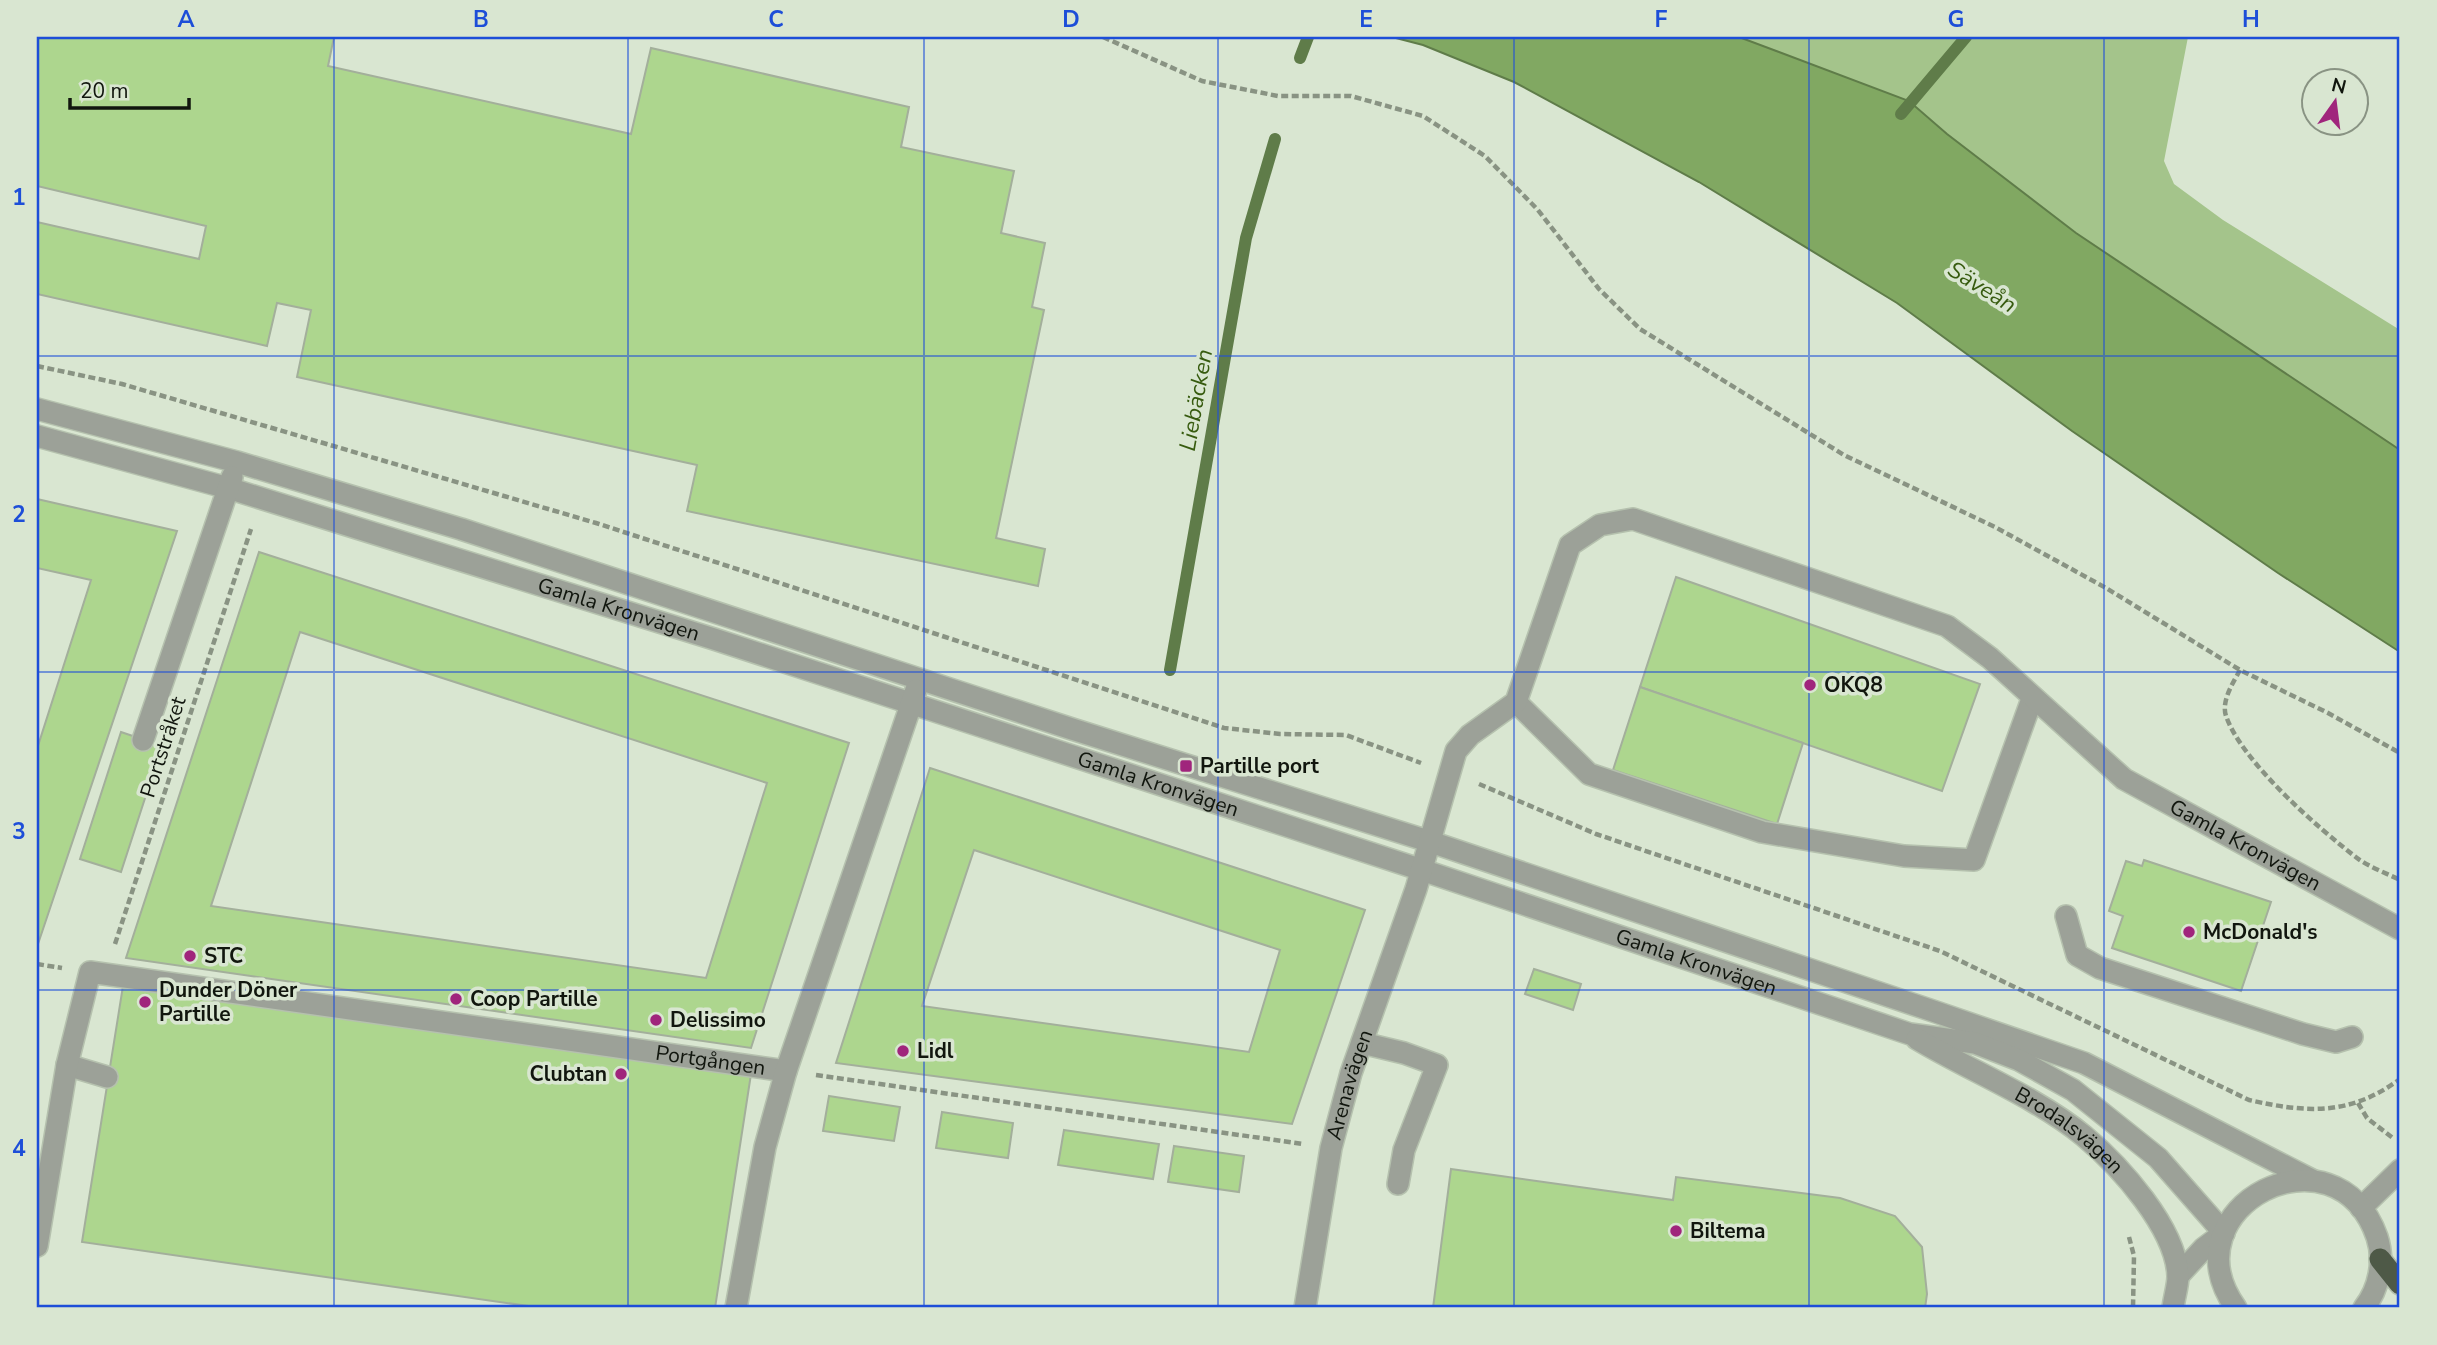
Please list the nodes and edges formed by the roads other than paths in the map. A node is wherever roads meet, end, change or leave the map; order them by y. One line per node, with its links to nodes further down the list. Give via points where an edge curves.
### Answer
1 (37, 409): 3 (street, Gamla Kronvägen)
2 (37, 436): 4 (street, Gamla Kronvägen)
3 (237, 462): 4 (street); 5 (street, Gamla Kronvägen, via 461,529)
4 (228, 488): 8 (street, Gamla Kronvägen); 9 (street)
5 (920, 680): 8 (street); 10 (street, Gamla Kronvägen)
6 (2032, 699): 7 (street, via 1974,860 1904,856 1762,832 1588,774); 7 (street, Gamla Kronvägen, via 1990,658 1947,626 1633,519 1600,525 1570,545); 13 (street, Gamla Kronvägen, via 2124,779)
7 (1516, 702): 10 (street, via 1470,734 1456,751)
8 (911, 704): 11 (street, Gamla Kronvägen); 18 (street)
9 (143, 740)
10 (1428, 841): 11 (street, Arenavägen); 21 (street, Gamla Kronvägen, via 2084,1063)
11 (1422, 870): 14 (street, Gamla Kronvägen); 16 (street, Arenavägen)
12 (2066, 916): 15 (street, via 2077,955 2099,968 2303,1034 2336,1042)
13 (2400, 929)
14 (1910, 1034): 24 (street, Gamla Kronvägen, via 1975,1043 2019,1060 2073,1090 2158,1158); 27 (street, Brodalsvägen, via 2085,1137 2155,1212 2171,1246)
15 (2351, 1037)
16 (1362, 1043): 22 (street, via 1437,1065 1404,1150); 30 (street, Arenavägen, via 1331,1148)
17 (67, 1065): 18 (street, Portgången, via 98,973); 19 (street); 25 (street)
18 (786, 1071): 29 (street, via 765,1147)
19 (107, 1077)
20 (2400, 1170): 23 (street)
21 (2312, 1180): 23 (street, Gamla Kronvägen, via 2347,1195); 24 (street, via 2285,1181 2259,1191 2238,1209)
22 (1398, 1184)
23 (2361, 1208): 26 (street, via 2375,1232)
24 (2224, 1233): 27 (street); 32 (street, via 2220,1268 2225,1290)
25 (37, 1246)
26 (2381, 1259): 28 (highway); 33 (street, via 2375,1289)
27 (2178, 1276): 31 (street, Brodalsvägen)
28 (2400, 1284)
29 (736, 1308)
30 (1305, 1308)
31 (2173, 1308)
32 (2236, 1308)
33 (2364, 1308)

